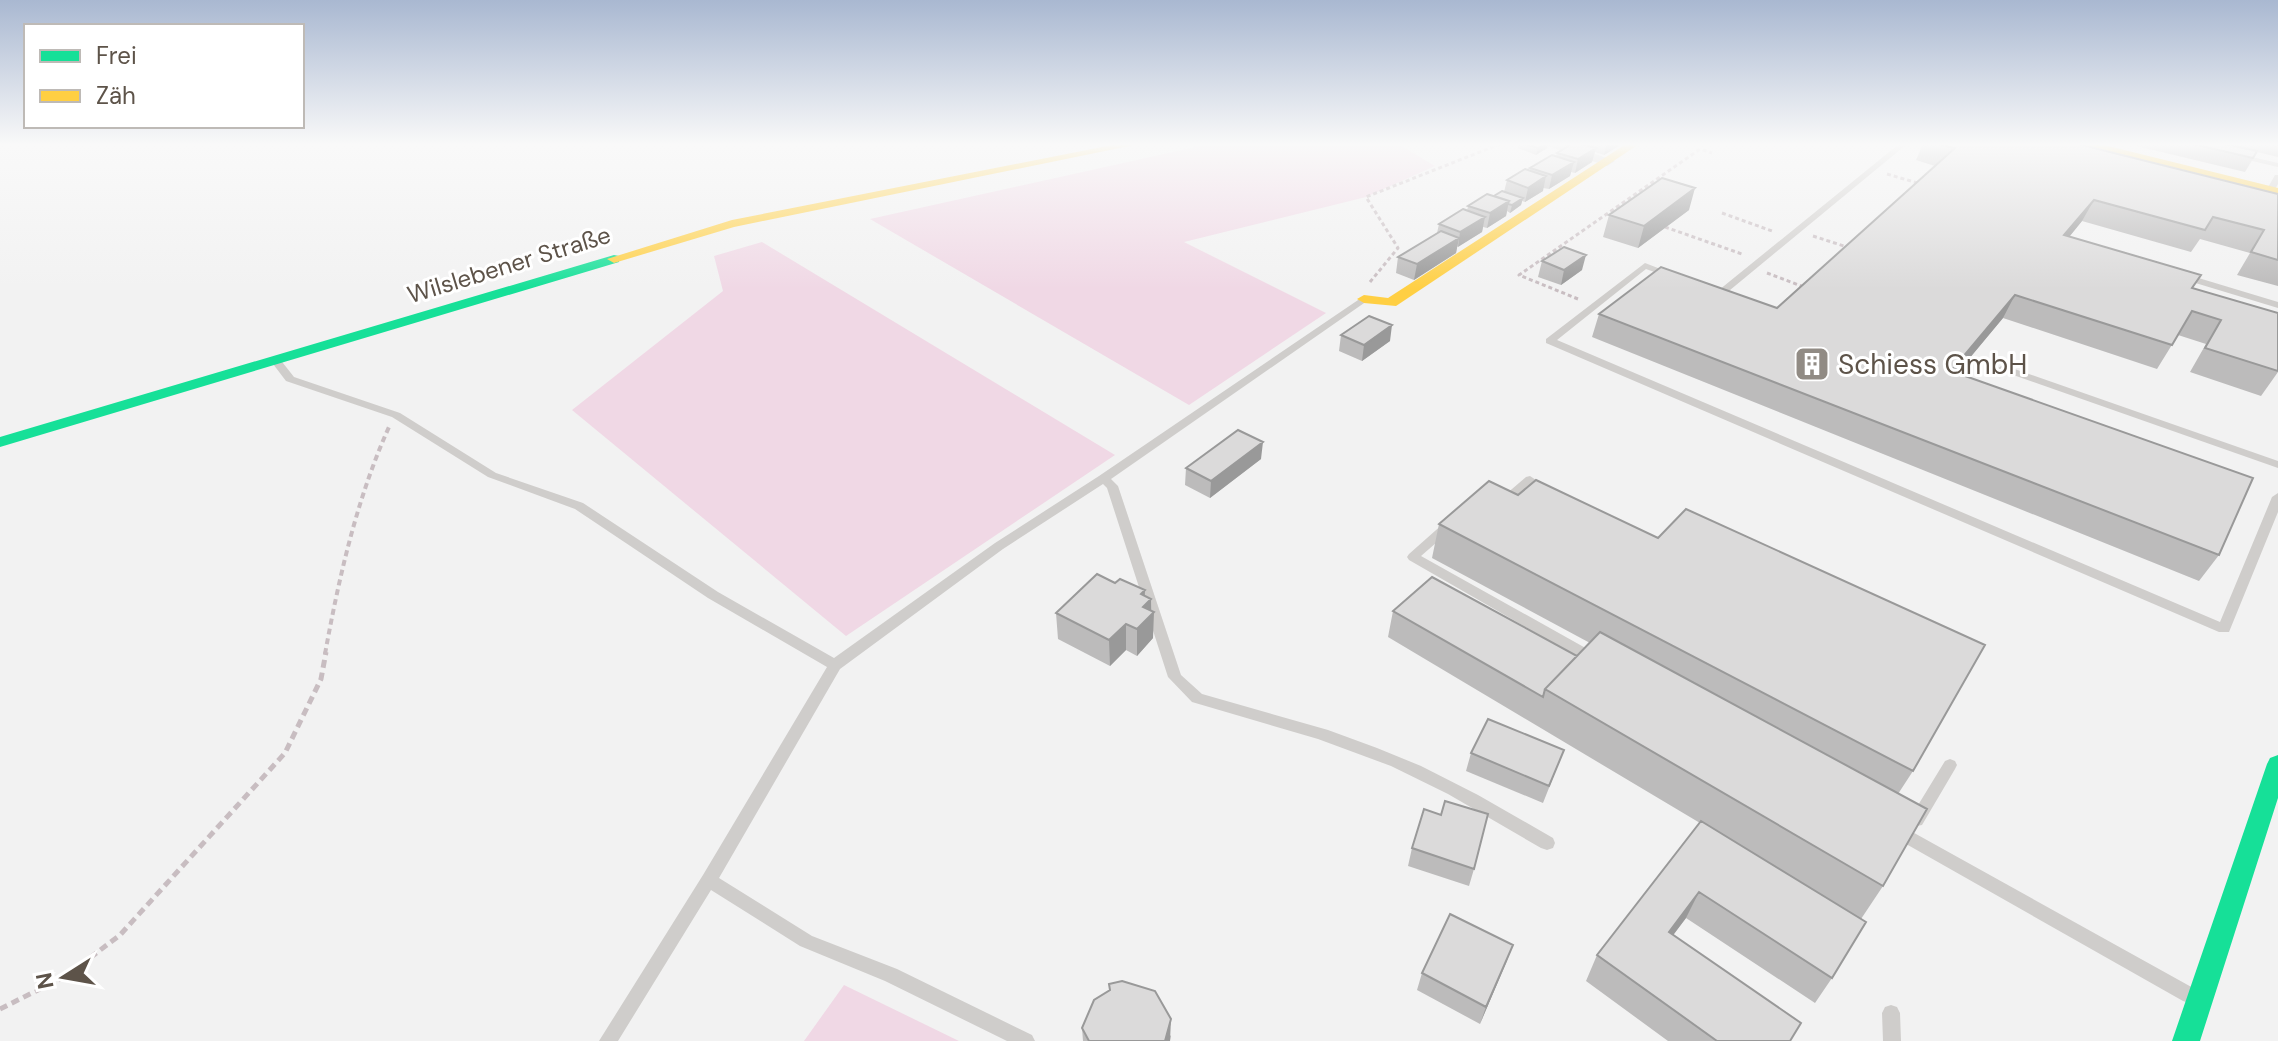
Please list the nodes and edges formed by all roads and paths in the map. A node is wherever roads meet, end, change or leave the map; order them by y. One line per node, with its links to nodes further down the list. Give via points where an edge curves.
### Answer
1 (886, 193): 20 (street, Wilslebener Straße, via 762,217)
2 (1377, 193): 17 (path, via 1366,197 1398,248 1378,269)
3 (1559, 193): 17 (street, via 1391,303)
4 (1637, 193): 18 (path, via 1519,275)
5 (1843, 193): 10 (lane)
6 (2271, 193): 7 (lane, via 2262,208)
7 (2270, 210)
8 (1722, 213): 10 (path)
9 (1665, 227): 12 (path)
10 (1793, 234): 11 (path); 12 (lane)
11 (1857, 250)
12 (1756, 264): 15 (lane, via 1721,293); 16 (path)
13 (2177, 275): 19 (lane)
14 (1683, 280): 18 (lane, via 1645,266)
15 (1696, 284)
16 (1813, 290)
17 (1364, 299): 25 (lane)
18 (1593, 305): 27 (lane, via 1550,341 2224,629)
19 (2278, 305)
20 (275, 360): 22 (lane, via 290,379); 23 (street, Wilslebener Straße)
21 (2003, 368): 24 (lane)
22 (396, 415): 30 (lane, via 492,475 579,506 713,595); 39 (path, via 382,437 354,529 321,679 285,753 120,935 66,976)
23 (0, 442)
24 (2278, 465)
25 (1103, 479): 30 (lane, via 999,546); 36 (lane, via 1112,486 1183,688 1197,698 1395,761)
26 (1530, 480): 28 (lane, via 1501,505)
27 (2278, 497)
28 (1487, 504)
29 (1463, 512): 31 (lane, via 1413,557)
30 (835, 665): 37 (lane)
31 (1605, 665)
32 (2278, 764): 38 (street)
33 (1950, 765): 35 (lane)
34 (1880, 821): 35 (lane)
35 (1907, 836): 38 (lane)
36 (1547, 843)
37 (709, 880): 41 (lane); 42 (lane, via 806,941 891,975)
38 (2200, 1001): 44 (street)
39 (0, 1009)
40 (1891, 1013): 43 (lane)
41 (608, 1041)
42 (1026, 1041)
43 (1892, 1041)
44 (2186, 1041)

